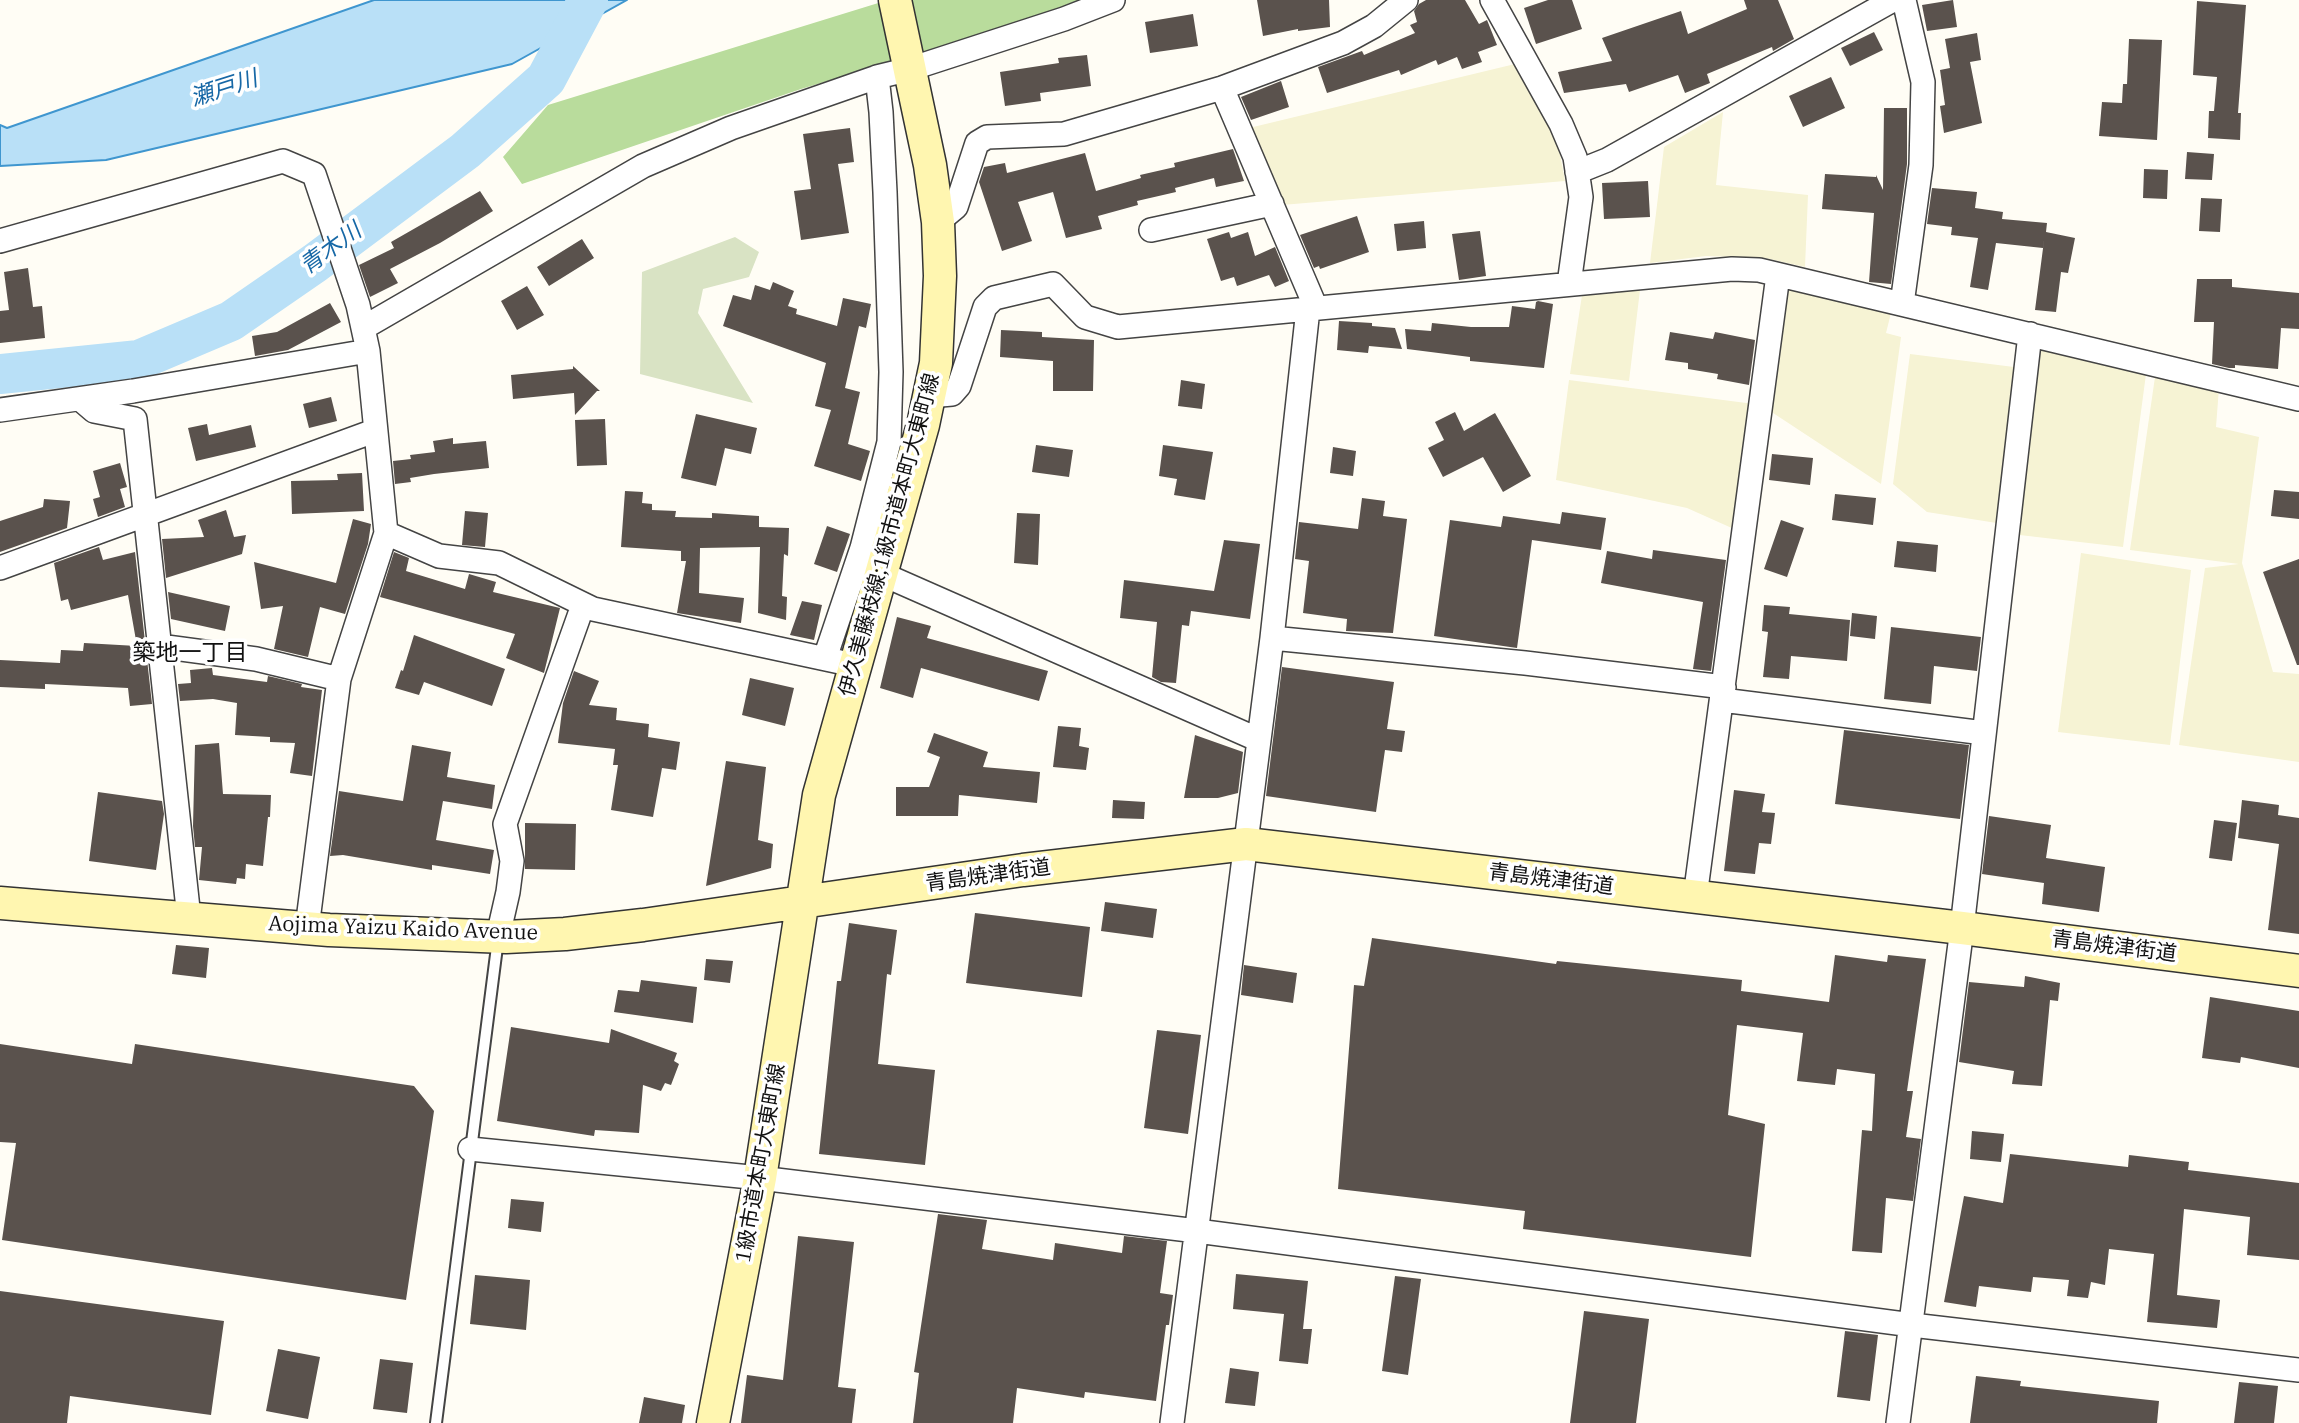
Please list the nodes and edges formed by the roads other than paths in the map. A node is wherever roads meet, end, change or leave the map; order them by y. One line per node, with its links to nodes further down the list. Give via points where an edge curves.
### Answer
1 (895, 0): 7 (main road, 伊久美藤枝線;1級市道本町大東町線)
2 (1114, 0): 7 (street)
3 (1406, 0): 9 (street, via 1343,43)
4 (1492, 0): 10 (street, via 1561,124)
5 (1893, 0): 10 (street, via 1607,160)
6 (1904, 0): 17 (street, via 1923,82 1921,165)
7 (908, 64): 8 (street); 12 (main road, 伊久美藤枝線;1級市道本町大東町線)
8 (877, 78): 19 (street, via 731,128 643,166); 34 (street, via 886,192 889,442 862,548)
9 (1222, 88): 11 (street); 12 (street, via 1064,134 987,137 976,143 956,207)
10 (1577, 172): 16 (street, via 1581,197)
11 (1272, 204): 13 (street); 18 (street)
12 (938, 222): 22 (main road, 伊久美藤枝線;1級市道本町大東町線, via 937,351)
13 (1151, 230)
14 (0, 241): 19 (street, via 283,161 314,174)
15 (1778, 275): 16 (street, via 1732,269); 17 (street); 37 (street)
16 (1569, 285): 18 (street)
17 (1902, 304): 20 (street)
18 (1312, 309): 22 (street, via 1118,327 1084,317 1053,284 994,298 985,307 960,386 952,394); 32 (street)
19 (363, 328): 21 (street)
20 (2030, 334): 24 (street); 38 (street)
21 (368, 352): 23 (street); 26 (street)
22 (929, 396): 30 (main road, 伊久美藤枝線;1級市道本町大東町線)
23 (80, 399): 25 (street); 27 (street, via 94,411 135,419)
24 (2299, 399)
25 (0, 410)
26 (374, 431): 27 (street); 28 (street)
27 (145, 514): 29 (street); 33 (street)
28 (386, 533): 31 (street, via 439,556 499,563); 36 (street)
29 (0, 568)
30 (882, 574): 35 (main road, 伊久美藤枝線;1級市道本町大東町線); 39 (street)
31 (583, 605): 34 (street); 47 (street, via 505,824 512,861)
32 (1272, 638): 37 (street, via 1525,663); 39 (street)
33 (159, 646): 36 (street, via 256,659); 44 (street)
34 (825, 658): 35 (street)
35 (857, 666): 43 (main road, 伊久美藤枝線;1級市道本町大東町線, via 819,795)
36 (339, 679): 45 (street)
37 (1723, 694): 38 (street); 41 (street)
38 (1984, 733): 46 (street)
39 (1259, 740): 40 (street)
40 (1245, 844): 41 (main road, 青島焼津街道); 43 (main road, 青島焼津街道, via 1023,870); 51 (street)
41 (1695, 897): 46 (main road, 青島焼津街道)
42 (0, 903): 44 (main road, Aojima Yaizu Kaido Avenue)
43 (804, 903): 47 (main road, Aojima Yaizu Kaido Avenue, via 565,934); 50 (main road, 1級市道本町大東町線)
44 (189, 918): 45 (main road, Aojima Yaizu Kaido Avenue)
45 (307, 928): 47 (main road, Aojima Yaizu Kaido Avenue)
46 (1962, 928): 48 (main road, 青島焼津街道); 52 (street)
47 (498, 936): 49 (lane)
48 (2299, 971)
49 (470, 1149): 50 (street); 54 (lane)
50 (760, 1178): 51 (street); 55 (main road, 1級市道本町大東町線)
51 (1197, 1231): 52 (street); 56 (street)
52 (1912, 1325): 53 (street); 57 (street)
53 (2299, 1370)
54 (436, 1423)
55 (713, 1423)
56 (1172, 1423)
57 (1898, 1423)

